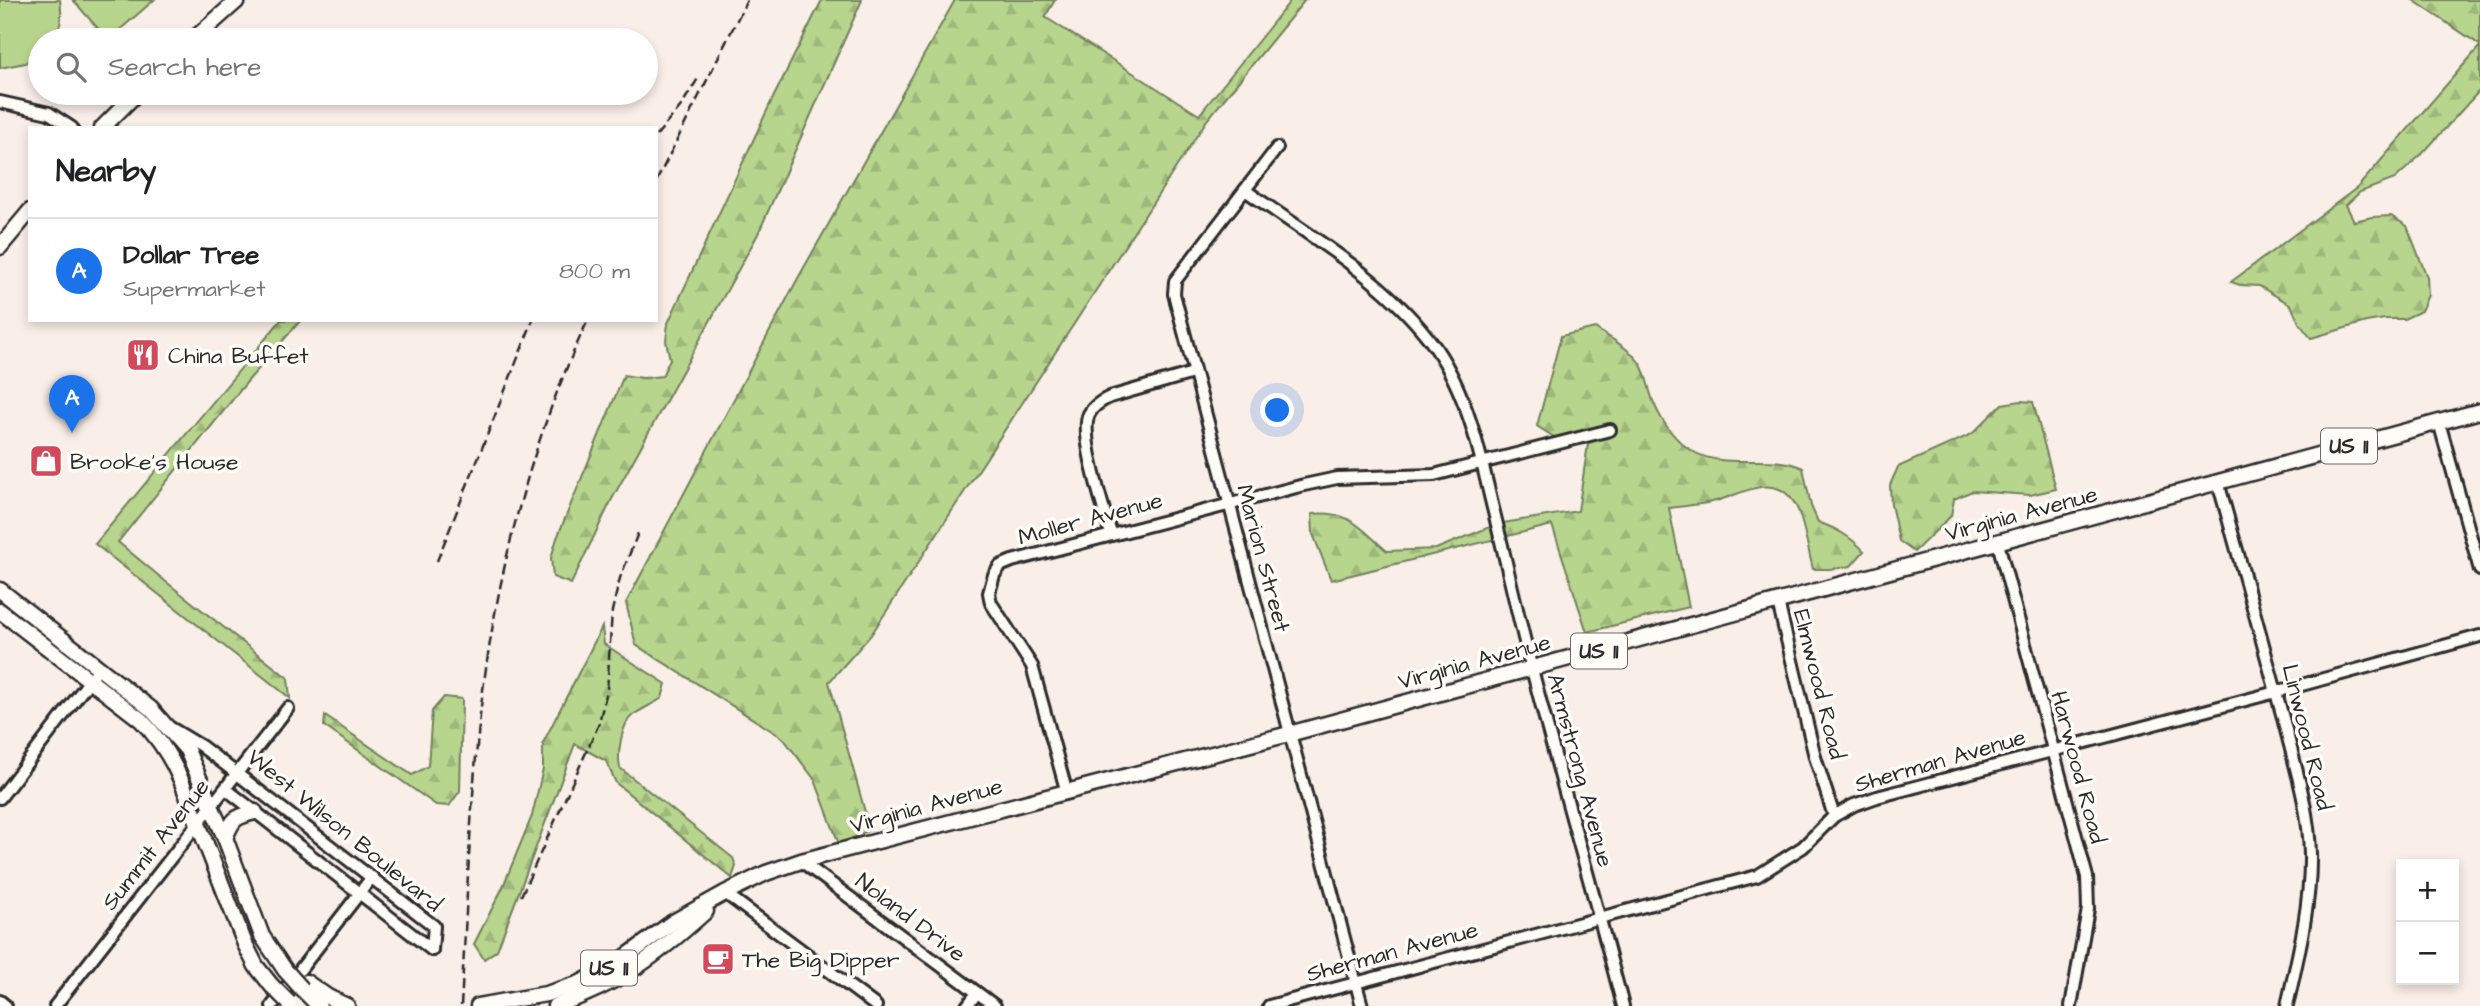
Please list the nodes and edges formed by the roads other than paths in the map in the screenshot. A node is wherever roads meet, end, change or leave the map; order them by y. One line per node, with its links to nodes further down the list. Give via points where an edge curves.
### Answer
1 (238, 0): 2 (main road)
2 (206, 28)
3 (0, 102): 5 (street, via 49,113)
4 (125, 105): 6 (main road)
5 (69, 126)
6 (104, 126)
7 (1276, 148): 8 (street, Marion Street)
8 (1245, 190): 11 (street, Marion Street, via 1173,287); 15 (street, Armstrong Avenue, via 1379,285 1419,327 1454,381)
9 (28, 213): 10 (main road)
10 (0, 247)
11 (1193, 373): 17 (street, Marion Street); 18 (street, via 1110,397 1089,414 1087,442)
12 (2480, 411): 13 (main road, Virginia Avenue / US 11)
13 (2439, 422): 16 (main road, Virginia Avenue / US 11); 20 (street)
14 (1610, 430): 15 (street, Moller Avenue)
15 (1482, 463): 17 (street, Moller Avenue, via 1434,475 1337,478); 26 (street, Armstrong Avenue)
16 (2218, 482): 19 (main road, Virginia Avenue / US 11); 28 (street, Linwood Road)
17 (1228, 503): 18 (street, Moller Avenue); 31 (street, Marion Street)
18 (1111, 534): 35 (street, Moller Avenue, via 1000,566 991,584 991,603 1023,650 1037,681)
19 (1998, 543): 22 (main road, Virginia Avenue / US 11); 32 (street, Harwood Road)
20 (2480, 570)
21 (0, 590): 25 (main road, West Wilson Boulevard)
22 (1778, 603): 26 (main road, Virginia Avenue / US 11); 39 (street, Elmwood Road)
23 (0, 611): 27 (main road)
24 (2480, 636): 28 (street, Sherman Avenue)
25 (99, 667): 27 (street); 30 (main road, West Wilson Boulevard)
26 (1532, 669): 31 (main road, Virginia Avenue / US 11); 46 (street, Armstrong Avenue)
27 (90, 680): 36 (street); 40 (main road, via 156,735 172,758)
28 (2276, 692): 32 (street, Sherman Avenue); 66 (street, Linwood Road, via 2302,794 2310,851 2300,945)
29 (288, 708): 33 (street, Summit Avenue)
30 (168, 726): 33 (street, West Wilson Boulevard); 37 (main road, West Wilson Boulevard, via 187,750)
31 (1289, 734): 35 (main road, Virginia Avenue / US 11); 47 (street, Marion Street)
32 (2053, 750): 39 (street, Sherman Avenue, via 1877,797); 65 (street, Harwood Road, via 2087,877 2088,909)
33 (238, 774): 34 (street, Summit Avenue); 43 (street, West Wilson Boulevard)
34 (226, 789): 37 (street, Summit Avenue); 38 (street, West Wilson Boulevard)
35 (1067, 793): 42 (main road, Virginia Avenue / US 11)
36 (0, 798)
37 (212, 806): 40 (street, Summit Avenue); 41 (main road, West Wilson Boulevard)
38 (255, 812): 41 (main road, via 232,821); 44 (street, West Wilson Boulevard)
39 (1834, 817): 46 (street, Sherman Avenue, via 1803,847 1757,876)
40 (197, 824): 51 (main road, bridge, via 245,944 256,965); 53 (street, Summit Avenue)
41 (225, 838): 48 (main road, West Wilson Boulevard, via 273,954)
42 (801, 862): 45 (main road, Virginia Avenue / US 11); 49 (street, Noland Drive)
43 (372, 877): 44 (street); 44 (street, West Wilson Boulevard, via 435,926 432,950)
44 (359, 893): 54 (street)
45 (725, 893): 57 (main road, Virginia Avenue / US 11, via 578,984); 58 (main road, Virginia Avenue / US 11, via 653,957 620,979); 59 (street)
46 (1600, 919): 47 (street, Sherman Avenue); 64 (street, Armstrong Avenue)
47 (1356, 982): 62 (street, Sherman Avenue); 63 (street, Marion Street)
48 (304, 985): 55 (main road); 56 (main road)
49 (977, 993): 60 (street); 61 (street, Noland Drive)
50 (0, 1002): 52 (street)
51 (290, 1005)
52 (6, 1006)
53 (55, 1006)
54 (272, 1006)
55 (319, 1006)
56 (347, 1006)
57 (478, 1006)
58 (555, 1006)
59 (876, 1006)
60 (967, 1006)
61 (996, 1006)
62 (1269, 1006)
63 (1362, 1006)
64 (1623, 1006)
65 (2071, 1006)
66 (2287, 1006)

